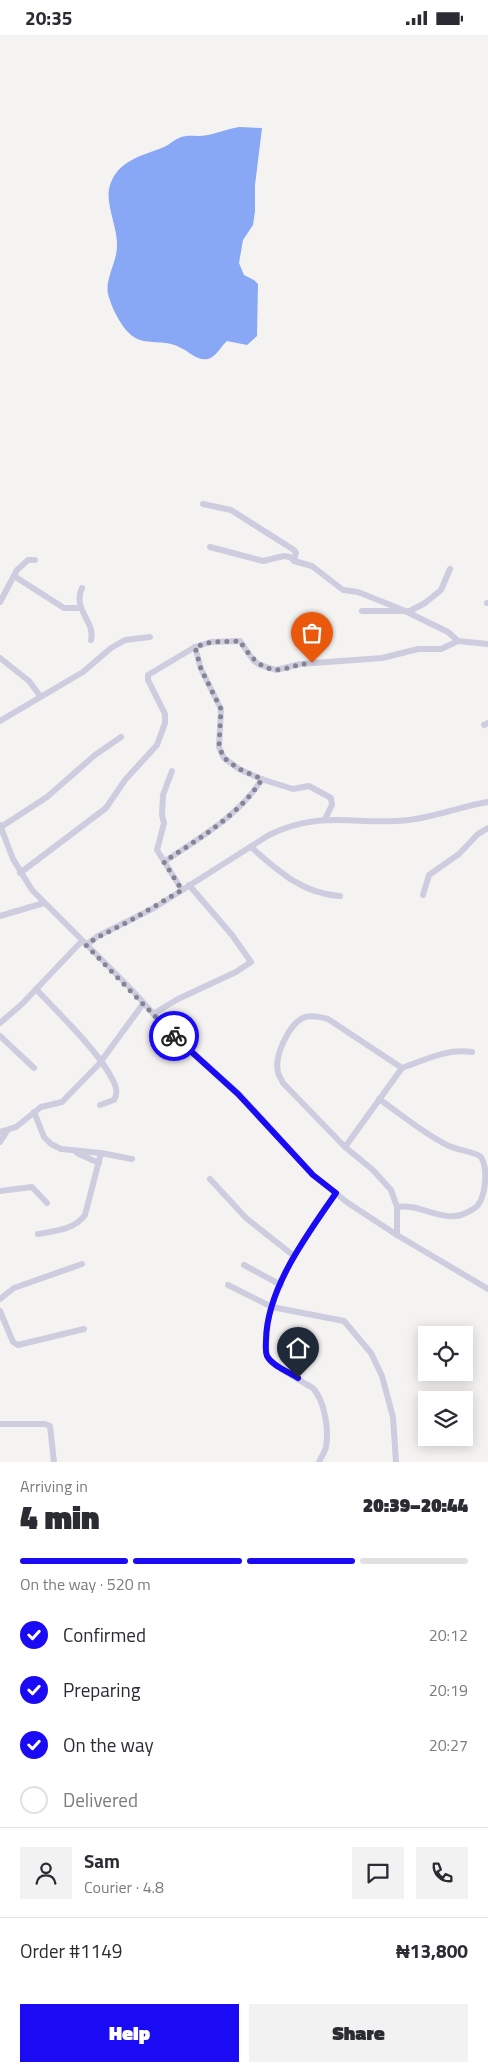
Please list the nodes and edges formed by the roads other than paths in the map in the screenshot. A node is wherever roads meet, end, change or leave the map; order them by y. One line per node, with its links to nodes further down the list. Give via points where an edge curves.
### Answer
1 (203, 504): 4 (street, via 231,511 250,522 294,550)
2 (210, 547): 4 (street, via 263,561 284,556)
3 (34, 559): 6 (street, via 22,564)
4 (294, 561): 10 (street, via 312,565 343,590 358,592)
5 (450, 569): 10 (street, via 434,596 410,611)
6 (14, 576): 8 (street); 9 (street, via 64,608)
7 (82, 588): 9 (street, via 79,596)
8 (0, 602)
9 (81, 608): 13 (street, via 92,631)
10 (403, 610): 11 (street); 14 (street, via 448,632)
11 (362, 611)
12 (150, 637): 18 (street, via 125,640 83,673)
13 (91, 640)
14 (458, 641): 15 (street); 16 (street, via 441,649 418,649 382,658 300,664 276,670 254,661 240,641 211,642)
15 (488, 644)
16 (195, 647): 22 (street, via 201,669 221,709 219,747 224,758); 29 (street, via 148,675 165,714 165,723 156,745 125,780 106,808)
17 (0, 658): 18 (street, via 29,681)
18 (40, 696): 19 (street)
19 (0, 721)
20 (121, 737): 25 (street, via 46,797)
21 (172, 771): 28 (street, via 162,795 164,823 157,851)
22 (262, 779): 24 (street, via 293,789 309,786 331,798 332,805); 28 (street, via 253,794 229,816)
23 (488, 802): 24 (street, via 409,820)
24 (325, 819): 27 (street, via 289,826)
25 (0, 826): 29 (street)
26 (488, 828): 32 (street, via 429,875)
27 (251, 847): 30 (street); 33 (street, via 294,882 320,893)
28 (164, 862): 31 (street)
29 (20, 873): 34 (street)
30 (189, 885): 31 (street); 39 (street, via 251,962)
31 (182, 890): 36 (street)
32 (423, 895)
33 (340, 896)
34 (44, 903): 35 (street); 36 (street)
35 (0, 916)
36 (84, 943): 37 (street); 38 (street)
37 (36, 989): 40 (street); 43 (street)
38 (143, 1004): 39 (street); 43 (street)
39 (153, 1014): 58 (street, via 238,1094 313,1175)
40 (0, 1023)
41 (0, 1036): 44 (street)
42 (472, 1052): 45 (street, via 445,1051)
43 (101, 1061): 47 (street, via 117,1092 114,1100); 48 (street, via 62,1102 40,1107)
44 (34, 1068)
45 (402, 1068): 46 (street); 51 (street, via 328,1019 304,1018 290,1032 281,1047 278,1072 284,1083)
46 (379, 1099): 51 (street); 60 (street, via 448,1146 477,1153 484,1163 483,1193 478,1205 470,1210 460,1215 446,1215 406,1205)
47 (100, 1105)
48 (34, 1112): 49 (street, via 16,1127); 52 (street, via 44,1137 51,1144)
49 (3, 1132): 50 (street)
50 (0, 1142)
51 (345, 1147): 60 (street, via 391,1190)
52 (69, 1150): 53 (street); 55 (street)
53 (101, 1153): 54 (street); 55 (street)
54 (132, 1159)
55 (99, 1163): 61 (street, via 81,1221 66,1229)
56 (210, 1179): 63 (street, via 246,1218)
57 (0, 1191): 59 (street, via 32,1187)
58 (336, 1193): 62 (street); 63 (street)
59 (47, 1203)
60 (397, 1207): 62 (street)
61 (38, 1234)
62 (397, 1235): 68 (street)
63 (294, 1256): 67 (street)
64 (82, 1264): 69 (street, via 14,1288)
65 (244, 1265): 67 (street)
66 (228, 1285): 70 (street)
67 (280, 1285): 70 (street)
68 (488, 1289)
69 (0, 1299)
70 (272, 1307): 75 (street, via 266,1329 266,1354 318,1394 326,1431 326,1449); 76 (street, via 344,1321 371,1353 382,1376 393,1417)
71 (0, 1311): 72 (street, via 13,1342 18,1345)
72 (84, 1329)
73 (0, 1424): 74 (street, via 50,1425)
74 (54, 1462)
75 (319, 1462)
76 (396, 1462)

